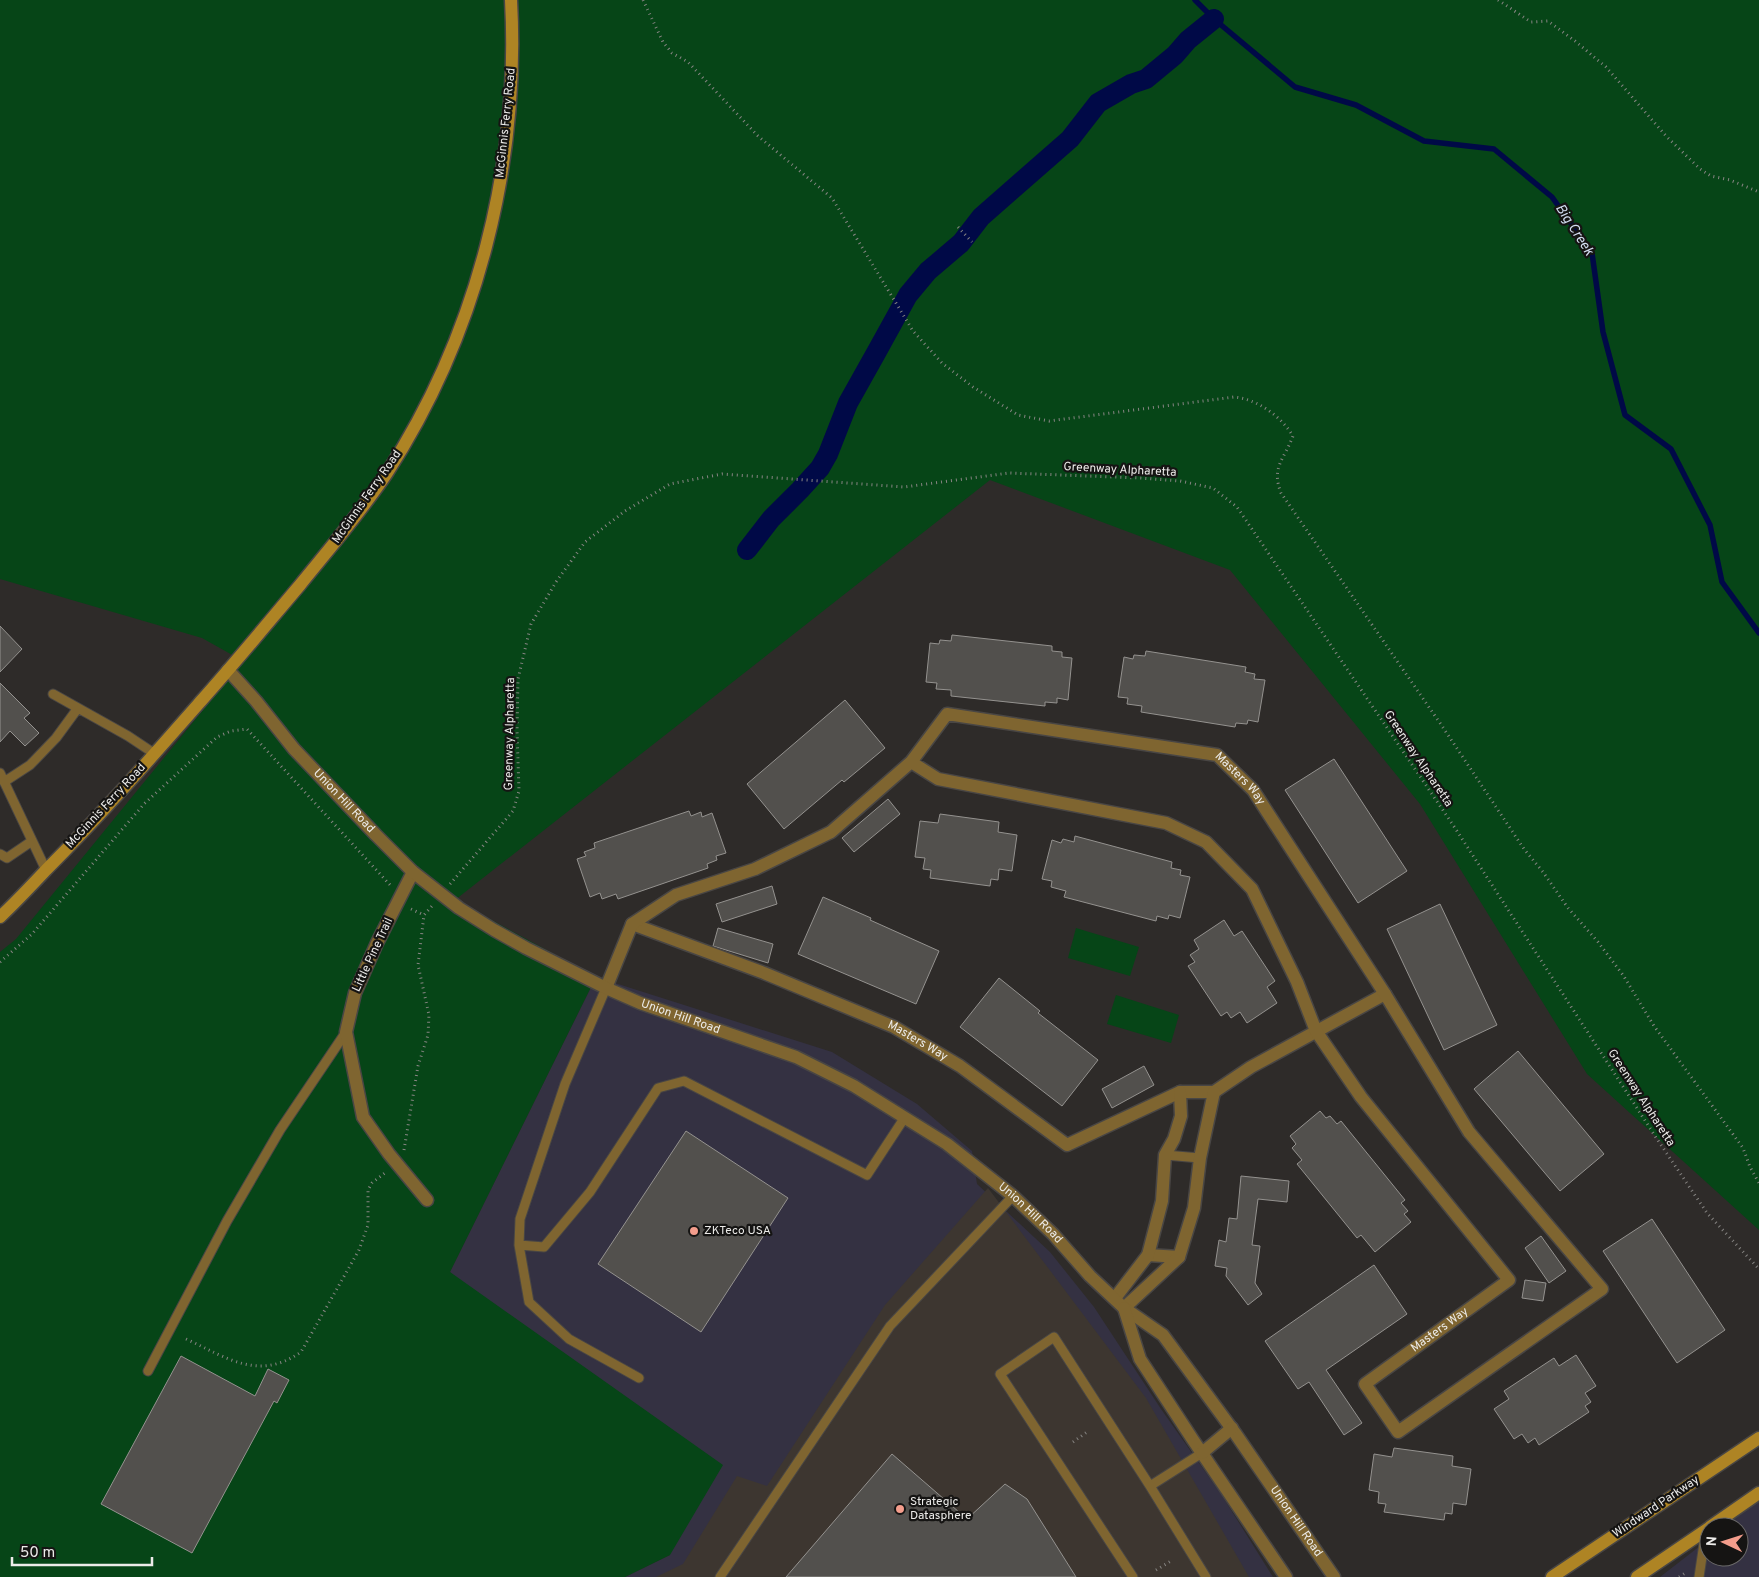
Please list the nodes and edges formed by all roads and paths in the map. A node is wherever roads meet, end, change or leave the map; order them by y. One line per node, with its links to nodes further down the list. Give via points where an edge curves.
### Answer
1 (511, 0): 7 (main road, McGinnis Ferry Road, via 511,95 496,205 474,290 445,366 387,473 352,522)
2 (643, 0): 33 (path, via 672,53 688,62 758,136 832,198 913,331 942,363 973,387 1018,415 1049,421 1234,397 1248,398 1287,426 1293,436 1277,468 1281,494 1524,849 1623,975 1654,1026 1743,1148)
3 (1498, 0): 4 (path, via 1531,22 1548,21 1606,66 1666,136 1700,169 1711,176)
4 (1759, 192)
5 (958, 227): 6 (path)
6 (972, 242)
7 (228, 670): 10 (main road, McGinnis Ferry Road); 17 (street, Union Hill Road, via 330,788)
8 (52, 694): 9 (lane)
9 (78, 708): 10 (lane); 13 (lane, via 30,765)
10 (154, 754): 16 (main road, McGinnis Ferry Road, via 84,833)
11 (911, 762): 21 (street, Masters Way, via 831,832 755,869 676,895); 24 (street, Masters Way, via 947,714 1217,755 1253,790); 25 (street, Masters Way, via 938,779 1166,823 1206,842 1252,889 1297,982)
12 (0, 773): 13 (lane)
13 (4, 782): 14 (lane)
14 (32, 840): 15 (lane, via 7,858); 16 (lane)
15 (0, 854)
16 (46, 870): 20 (main road, McGinnis Ferry Road)
17 (413, 872): 19 (street, Little Pine Trail); 23 (street, Union Hill Road, via 494,930)
18 (456, 876): 39 (path, Greenway Alpharetta, via 513,811 519,791 518,679 531,624 585,542 625,511 670,484 722,474 904,487 1009,473 1140,478 1212,488 1237,507 1455,828 1707,1213)
19 (401, 896): 22 (path, via 247,729 231,731 218,737 144,804 32,934); 26 (street, Little Pine Trail, via 354,993); 32 (path, via 409,908 424,915 418,965 429,1015 428,1035 418,1066 406,1142 403,1153)
20 (0, 917)
21 (632, 924): 23 (street); 27 (street, Masters Way, via 764,973 894,1027 960,1066 1067,1145)
22 (0, 962)
23 (606, 988): 29 (street, Union Hill Road, via 796,1057 854,1086); 36 (lane, via 564,1084 520,1219)
24 (1385, 994): 25 (street); 25 (street, Masters Way, via 1469,1132 1602,1289 1398,1432 1365,1384 1509,1280 1361,1097)
25 (1316, 1031): 28 (street)
26 (346, 1032): 32 (street, Little Pine Trail, via 363,1117); 43 (lane, via 280,1130)
27 (1180, 1092): 28 (street, Masters Way); 30 (street, via 1181,1116 1174,1140)
28 (1214, 1092): 31 (street)
29 (905, 1117): 34 (street, Union Hill Road); 36 (lane, via 867,1174 684,1081 658,1088 590,1192 544,1247)
30 (1165, 1155): 31 (lane); 37 (street, via 1162,1201)
31 (1200, 1158): 38 (street, via 1194,1208)
32 (395, 1162): 35 (street, Little Pine Trail); 42 (path, via 368,1190 368,1225 359,1250 300,1352 288,1361 255,1367)
33 (1759, 1183)
34 (1013, 1196): 40 (street, Union Hill Road); 56 (lane, via 890,1326)
35 (427, 1200)
36 (519, 1246): 44 (lane, via 529,1302 569,1339)
37 (1148, 1255): 38 (street); 40 (street)
38 (1179, 1257): 41 (street)
39 (1759, 1269)
40 (1115, 1298): 41 (street, Union Hill Road)
41 (1124, 1308): 45 (street, Union Hill Road, via 1163,1335); 49 (street, Union Hill Road, via 1140,1359)
42 (186, 1339)
43 (148, 1371)
44 (639, 1378)
45 (1232, 1428): 49 (street); 60 (street, Union Hill Road)
46 (1087, 1432): 48 (path)
47 (1759, 1438): 61 (main road, Windward Parkway)
48 (1073, 1442)
49 (1202, 1453): 50 (lane); 59 (street, Union Hill Road)
50 (1150, 1486): 57 (lane, via 1054,1337 1000,1374); 58 (lane)
51 (1759, 1493): 52 (main road)
52 (1724, 1517)
53 (1699, 1534): 62 (main road)
54 (1171, 1561): 55 (path)
55 (1156, 1570)
56 (720, 1577)
57 (1133, 1577)
58 (1206, 1577)
59 (1286, 1577)
60 (1334, 1577)
61 (1552, 1577)
62 (1637, 1577)

